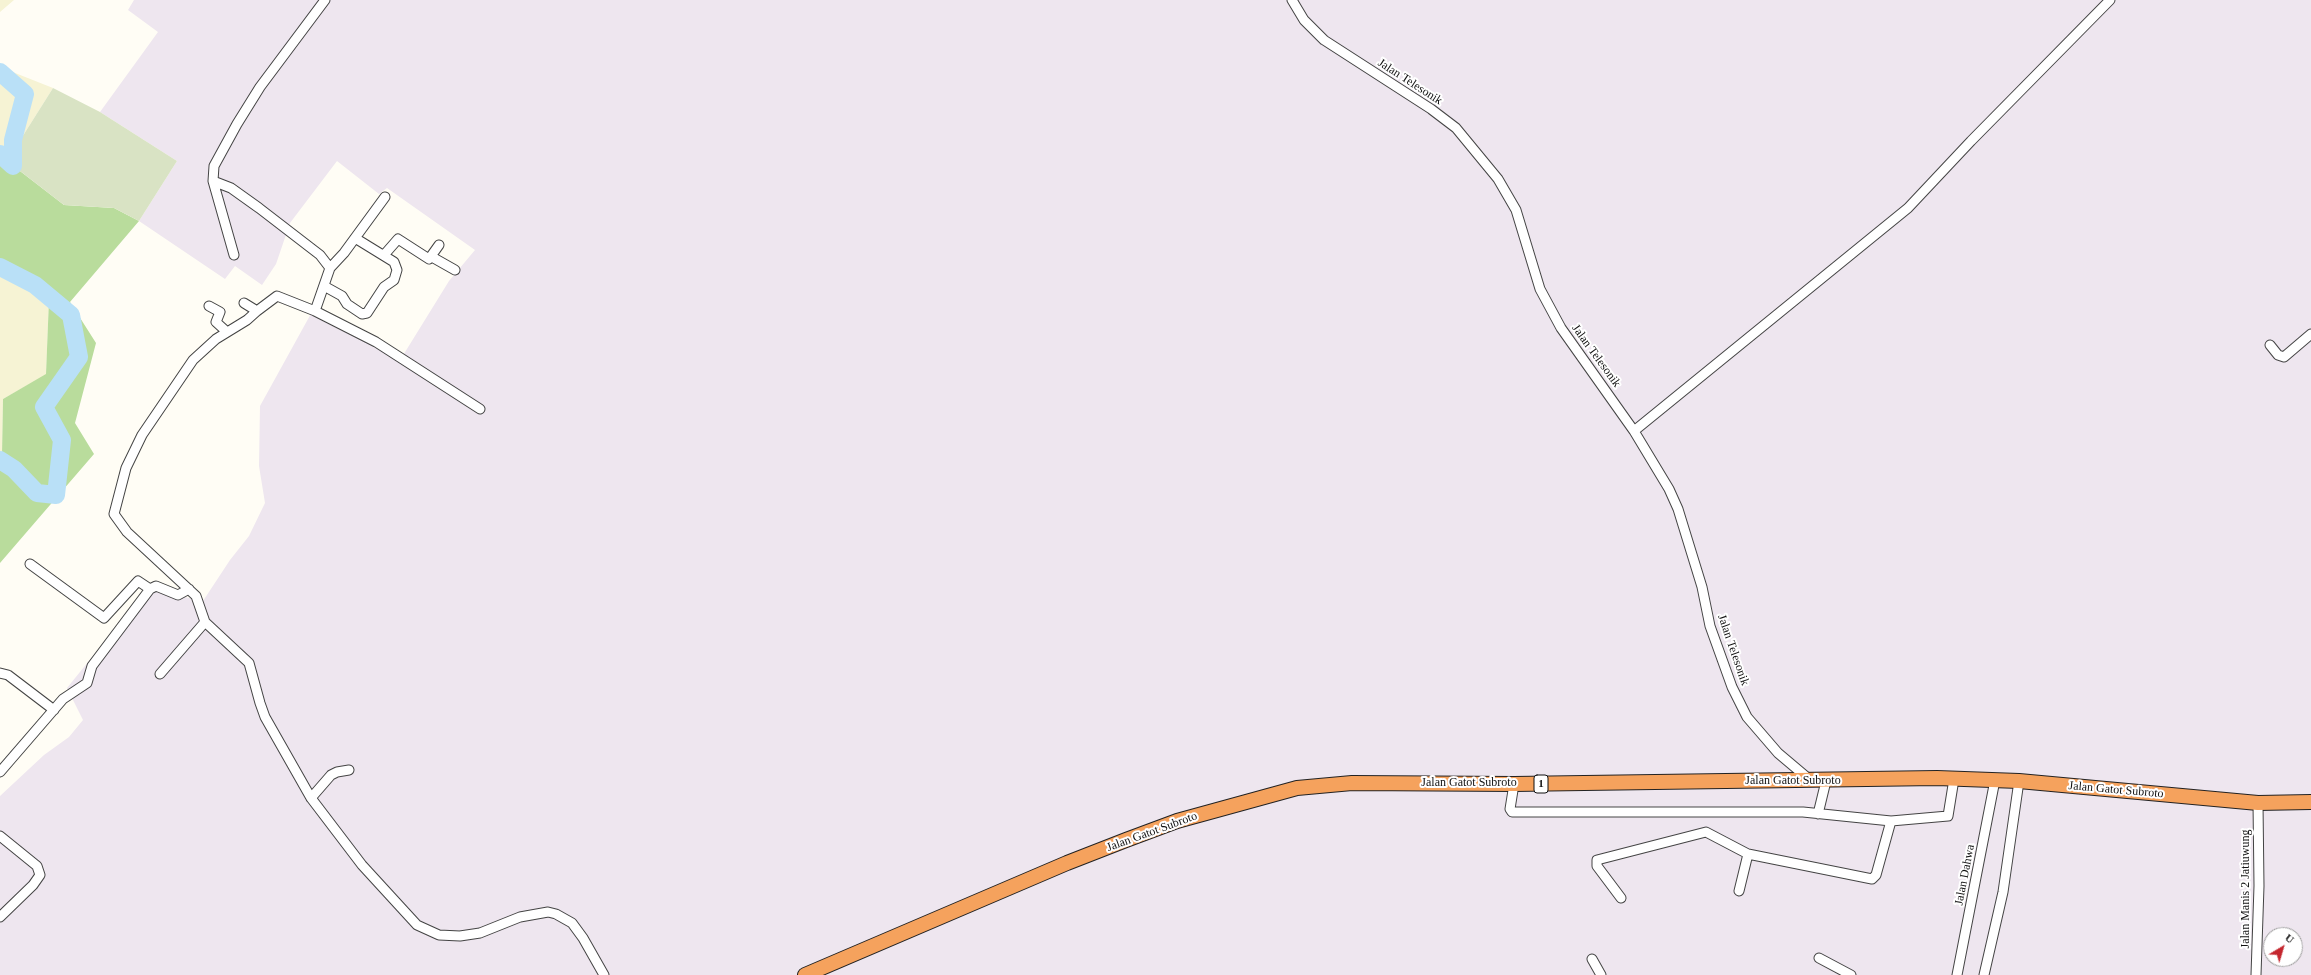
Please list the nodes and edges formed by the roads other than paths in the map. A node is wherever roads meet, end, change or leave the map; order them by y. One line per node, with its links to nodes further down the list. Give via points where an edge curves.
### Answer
1 (325, 0): 4 (street, via 260,87 237,124 214,166)
2 (1292, 0): 22 (street, Jalan Telesonik, via 1304,20 1324,40 1445,119 1460,132 1498,179 1516,210 1540,289 1555,317 1572,346)
3 (2110, 0): 22 (street, via 1908,208)
4 (213, 181): 8 (street); 11 (street, via 230,188 259,208 320,255)
5 (385, 196): 6 (street)
6 (356, 238): 9 (street); 11 (street)
7 (439, 245): 10 (street)
8 (234, 255)
9 (384, 255): 10 (street, via 398,240 427,259); 13 (street, via 394,262 396,275 384,287 367,313 362,314 347,304 342,296)
10 (432, 257): 12 (street)
11 (330, 268): 13 (street)
12 (455, 270)
13 (324, 286): 17 (street)
14 (244, 303): 16 (street)
15 (209, 306): 18 (street, via 220,312 216,322)
16 (257, 311): 17 (street, via 277,296); 18 (street, via 248,320)
17 (315, 311): 21 (street, via 376,342)
18 (227, 332): 25 (street, via 204,348 193,360 142,435 126,468 114,512 127,532)
19 (2311, 334): 20 (street, via 2284,357 2278,355)
20 (2270, 345)
21 (480, 409)
22 (1634, 431): 33 (street, Jalan Telesonik, via 1658,469 1678,509 1702,587 1710,626 1732,687 1747,717 1778,753)
23 (30, 564): 24 (street, via 104,618 138,581)
24 (150, 589): 25 (street, via 156,586 178,595); 29 (street, via 92,666 87,683 63,699)
25 (189, 589): 26 (street, via 199,600)
26 (205, 622): 28 (street); 38 (street, via 249,663 265,716)
27 (0, 673): 29 (street, via 8,675)
28 (160, 674)
29 (54, 710): 31 (street)
30 (349, 770): 38 (street, via 331,775)
31 (0, 772)
32 (1954, 779): 34 (highway, Jalan Gatot Subroto / 1); 35 (highway, Jalan Gatot Subroto / 1); 42 (street, via 1948,816)
33 (1810, 780): 35 (highway, Jalan Gatot Subroto / 1); 37 (highway, Jalan Gatot Subroto / 1)
34 (1995, 780): 36 (highway, Jalan Gatot Subroto / 1); 55 (street, Jalan Dahwa)
35 (1826, 781): 41 (street)
36 (2019, 781): 40 (highway, Jalan Gatot Subroto / 1); 56 (street, via 2003,892)
37 (1514, 784): 41 (street, via 1510,809 1512,812); 52 (highway, Jalan Gatot Subroto / 1, via 1352,783 1297,788 1236,804 1177,821 1067,863)
38 (311, 798): 51 (street, via 362,865 417,925 439,935 460,936 480,933 520,917 548,912 556,914 572,923)
39 (2311, 802): 40 (highway, Jalan Gatot Subroto / 1)
40 (2258, 803): 50 (street, Jalan Manis 2 Jatiuwung)
41 (1818, 814): 42 (street)
42 (1891, 821): 44 (street, via 1876,875 1872,879)
43 (0, 836): 47 (street, via 37,866 40,875)
44 (1748, 854): 45 (street); 46 (street, via 1706,832 1598,860 1597,866)
45 (1739, 891)
46 (1621, 898)
47 (0, 917)
48 (1819, 958): 54 (street)
49 (1592, 959): 53 (street)
50 (2257, 972)
51 (604, 975)
52 (805, 975)
53 (1601, 975)
54 (1851, 975)
55 (1957, 975)
56 (1984, 975)

